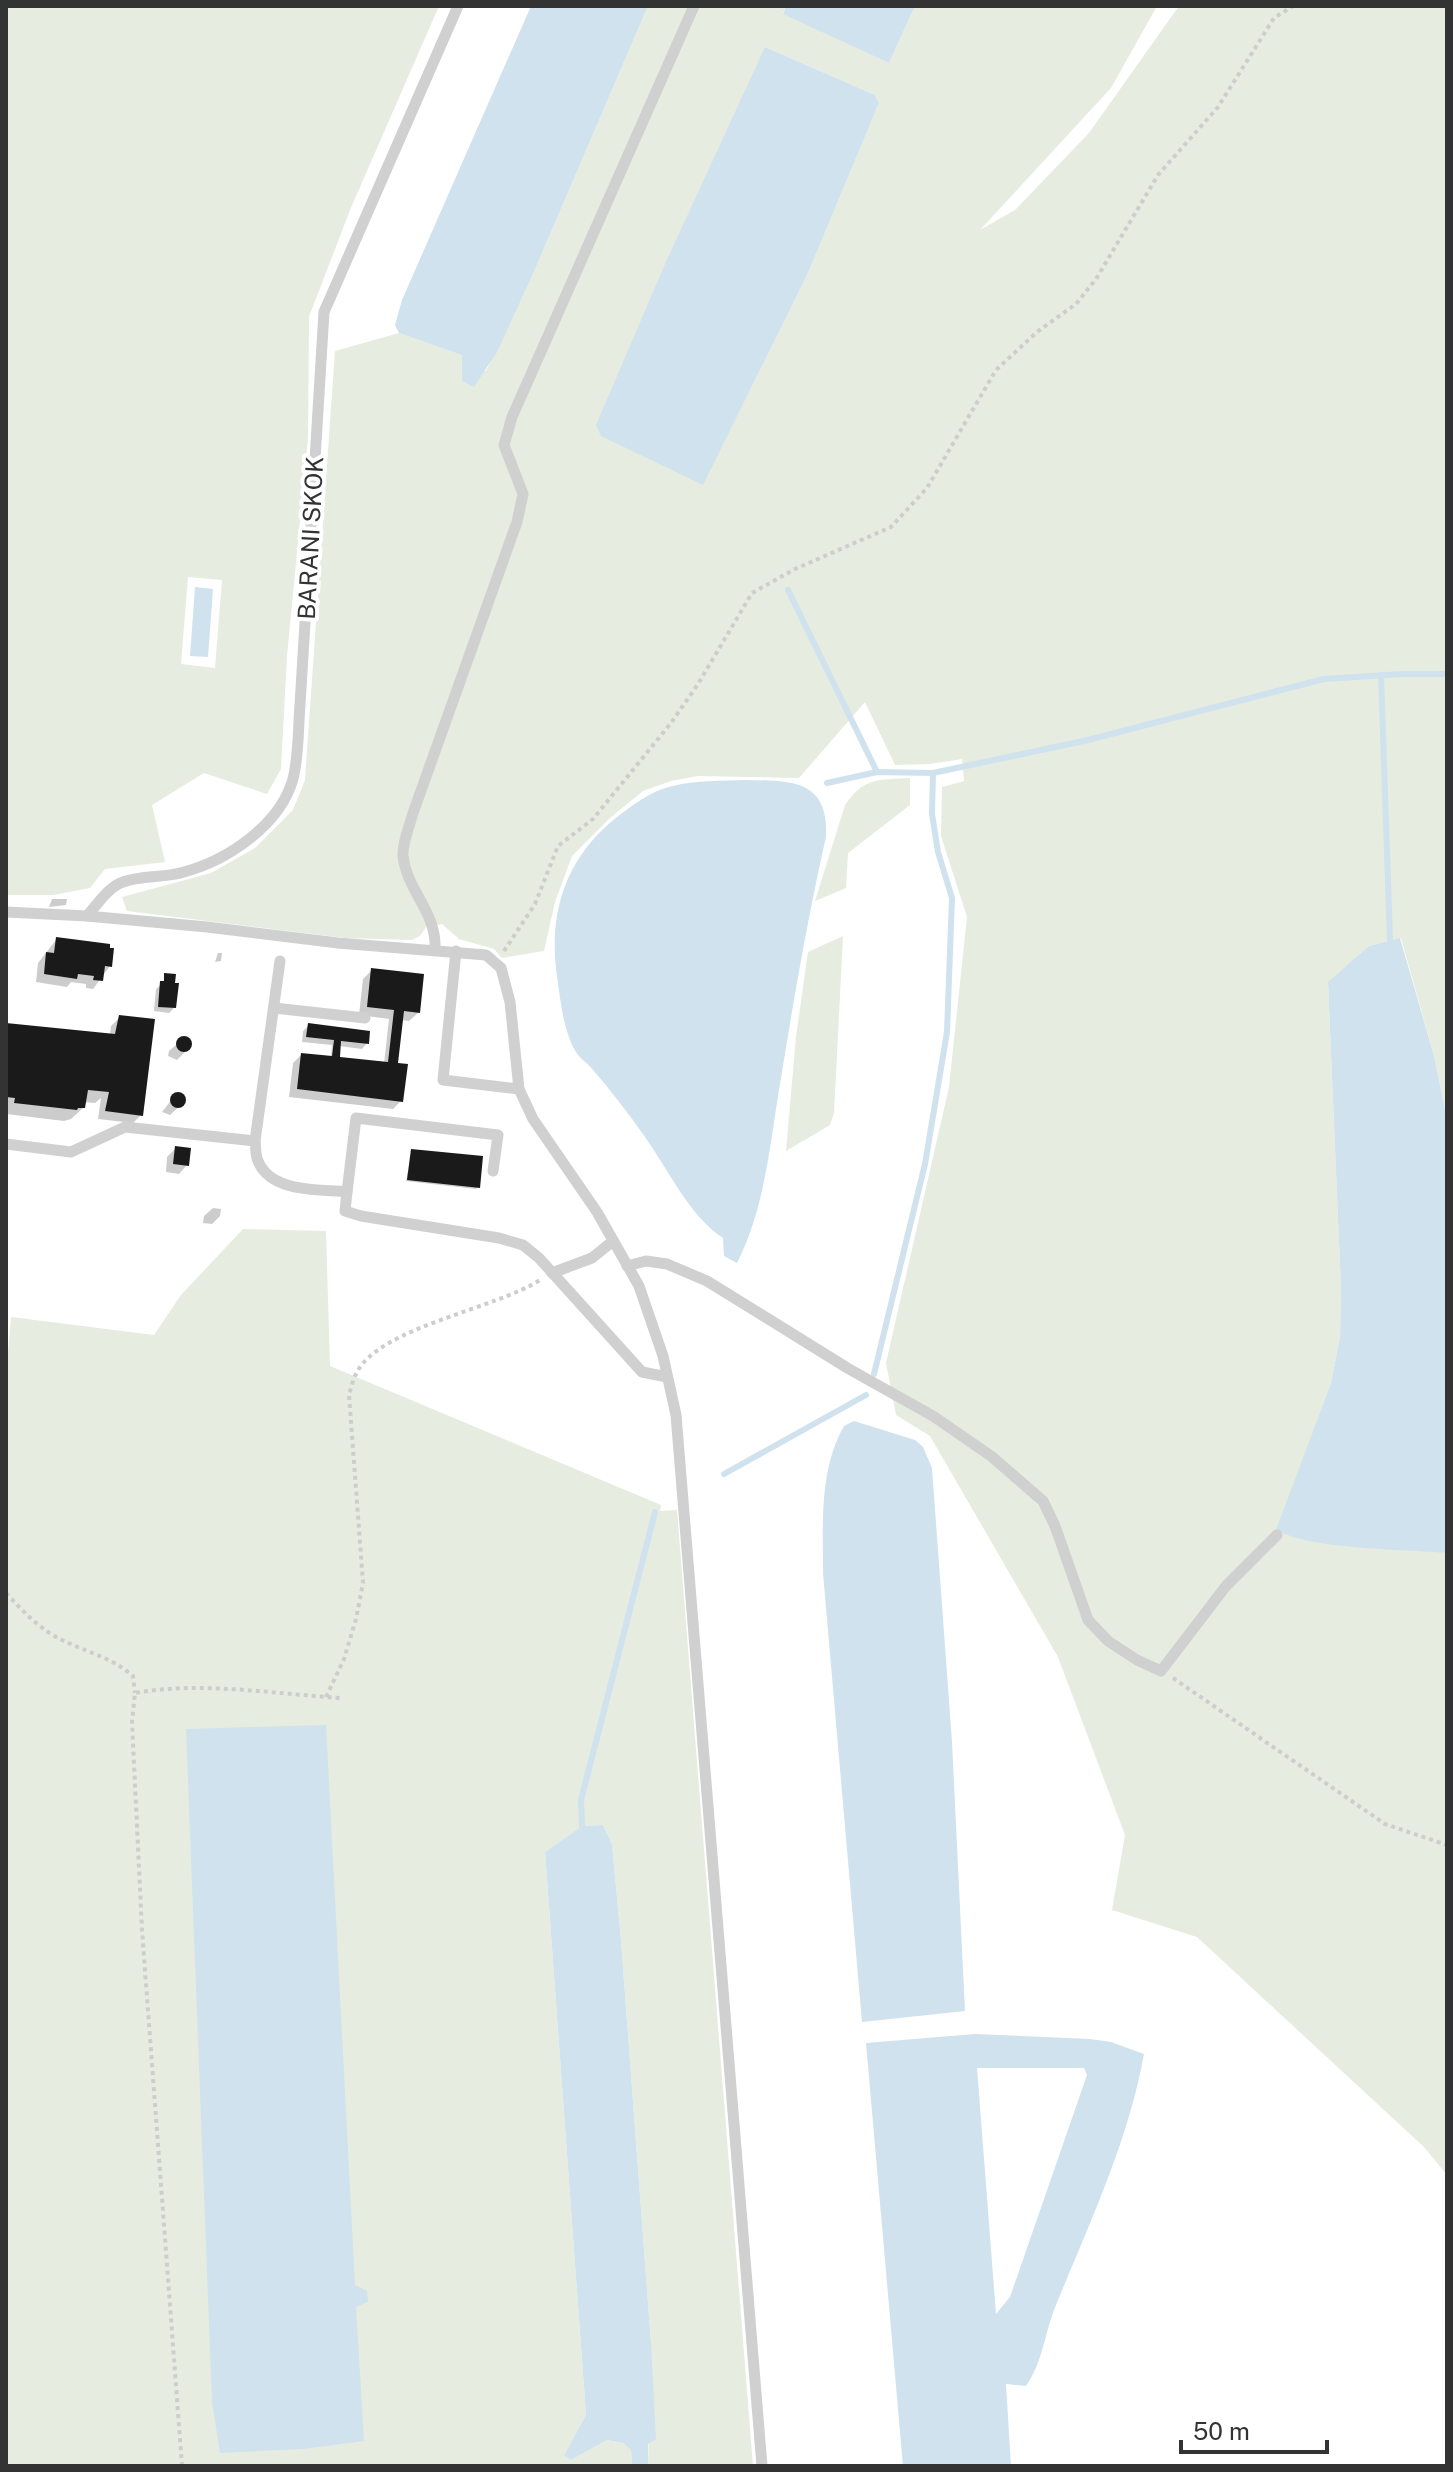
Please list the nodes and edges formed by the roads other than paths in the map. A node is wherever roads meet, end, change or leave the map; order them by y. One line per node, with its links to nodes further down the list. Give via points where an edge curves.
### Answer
1 (458, 6): 4 (lane, BARANI SKOK, via 324,312 300,705 290,787 271,817 228,854 182,873 122,882)
2 (694, 6): 5 (lane, via 504,445 523,494 517,522 403,852 408,876 433,924)
3 (6, 912): 4 (lane)
4 (87, 916): 5 (lane)
5 (435, 950): 6 (lane)
6 (456, 951): 10 (lane, via 486,955 501,968); 10 (lane, via 443,1080)
7 (280, 961): 8 (lane)
8 (274, 1008): 9 (lane); 11 (lane)
9 (365, 1018)
10 (519, 1089): 15 (lane)
11 (255, 1141): 12 (lane, via 125,1127 71,1152); 14 (lane, via 257,1160 270,1177 291,1186)
12 (6, 1144)
13 (493, 1171): 14 (lane, via 498,1135 356,1118)
14 (347, 1192): 17 (lane, via 345,1211 523,1245)
15 (613, 1241): 16 (lane); 17 (lane, via 592,1258)
16 (627, 1266): 18 (lane, via 639,1286); 19 (lane, via 646,1261 667,1264 707,1281 991,1456 1043,1501 1088,1620 1108,1641 1161,1671 1226,1586)
17 (552, 1273): 18 (lane, via 642,1372)
18 (667, 1377): 20 (lane, via 676,1415)
19 (1277, 1535)
20 (762, 2466)

